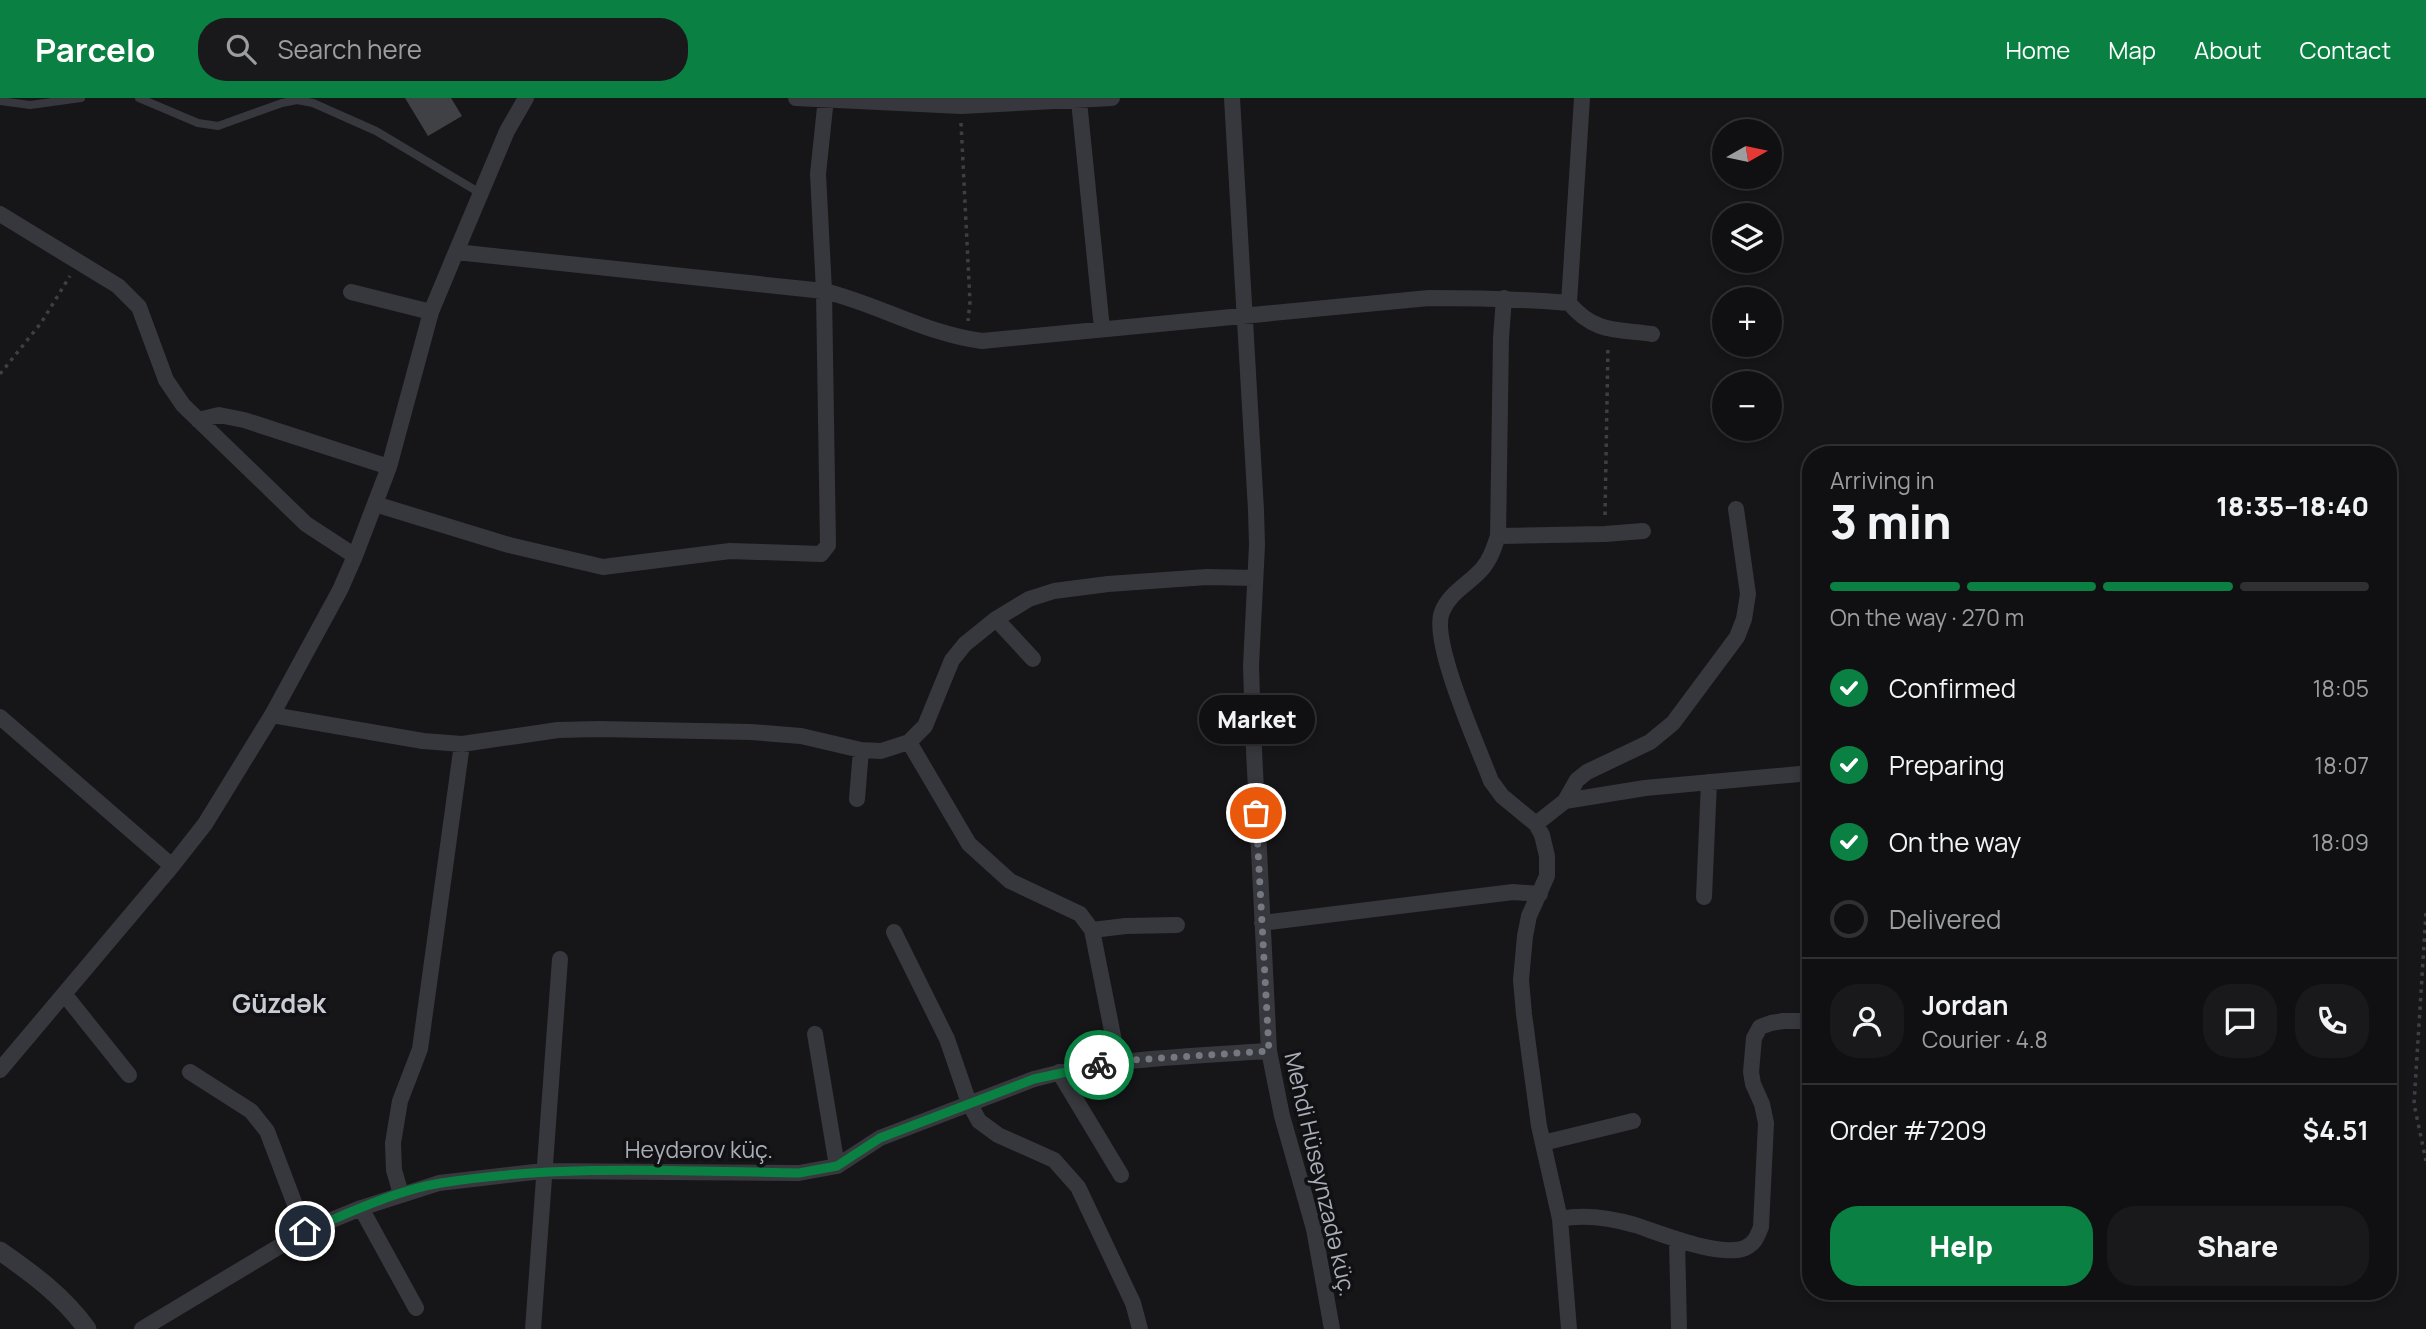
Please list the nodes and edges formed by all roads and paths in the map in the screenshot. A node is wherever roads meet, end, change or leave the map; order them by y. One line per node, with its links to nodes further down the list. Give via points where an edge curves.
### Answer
1 (81, 98): 9 (lane, via 30,105)
2 (139, 98): 12 (lane, via 198,123 218,126 282,103 313,103 376,131)
3 (526, 98): 12 (street, via 506,131)
4 (796, 98): 8 (street)
5 (1112, 98): 10 (street)
6 (1232, 98): 21 (street, Mehdi Hüseynzadə küç.)
7 (1582, 98): 19 (street)
8 (826, 99): 11 (street); 16 (street, via 818,174)
9 (0, 101)
10 (1079, 101): 11 (street); 23 (street)
11 (962, 102): 25 (path, via 970,302)
12 (480, 193): 14 (street)
13 (0, 214): 15 (street)
14 (456, 252): 16 (street); 20 (street)
15 (79, 262): 26 (path, via 41,323); 27 (street, via 118,286 139,307 166,380)
16 (824, 291): 25 (street); 29 (street, via 828,545 821,554 730,551 603,567 509,545)
17 (351, 292): 20 (street)
18 (1504, 298): 19 (street); 21 (street, via 1429,299); 33 (street)
19 (1569, 303): 22 (street, via 1581,317)
20 (431, 312): 28 (street)
21 (1244, 316): 23 (street); 35 (street, Mehdi Hüseynzadə küç., via 1256,510)
22 (1608, 328): 24 (street); 32 (path)
23 (1102, 329): 25 (street, via 1002,340)
24 (1652, 334)
25 (966, 339)
26 (0, 374)
27 (198, 420): 28 (street, via 219,415 244,420); 34 (street, via 306,524)
28 (389, 467): 29 (street)
29 (375, 504): 34 (street)
30 (1736, 509): 46 (street, via 1748,594 1737,637 1673,723 1650,742 1587,772)
31 (1643, 531): 32 (street)
32 (1605, 534): 33 (street)
33 (1498, 536): 47 (street, via 1482,569 1450,598 1439,627 1443,651 1491,781)
34 (355, 556): 38 (street)
35 (1255, 578): 36 (street, via 1207,577 1054,591 1029,599); 52 (street, Mehdi Hüseynzadə küç., via 1251,678)
36 (996, 619): 37 (street); 40 (street, via 952,660 925,726)
37 (1033, 659)
38 (272, 715): 41 (street); 48 (street, via 225,793)
39 (0, 717): 48 (street)
40 (909, 742): 42 (street, via 881,751); 54 (street, via 969,844 1010,881 1080,914)
41 (462, 744): 42 (street, via 558,730 626,730 801,736); 73 (street, via 420,1049 400,1101 393,1143)
42 (862, 750): 45 (street)
43 (1802, 774): 44 (street)
44 (1709, 782): 46 (street); 50 (street)
45 (857, 799)
46 (1564, 801): 47 (street)
47 (1536, 824): 49 (street, via 1547,856)
48 (172, 866): 57 (street)
49 (1540, 894): 52 (street, via 1513,892); 68 (street, via 1529,916 1521,980)
50 (1704, 897)
51 (2426, 913): 69 (path, via 2414,1104)
52 (1262, 923): 60 (street, Mehdi Hüseynzadə küç.)
53 (1177, 925): 54 (street)
54 (1093, 930): 61 (street)
55 (894, 932): 66 (street, via 947,1039)
56 (560, 960): 71 (street)
57 (65, 995): 62 (street); 65 (street)
58 (1802, 1021): 77 (street, via 1770,1023 1760,1027 1754,1038 1751,1072 1766,1122 1761,1227 1755,1241 1743,1249)
59 (815, 1034): 70 (street)
60 (1269, 1051): 61 (street, Heydərov küç.); 84 (street, Mehdi Hüseynzadə küç., via 1314,1229)
61 (1118, 1061): 64 (street, Heydərov küç.)
62 (0, 1070)
63 (190, 1072): 76 (street, via 251,1111 267,1131)
64 (1059, 1072): 66 (street, Heydərov küç.); 72 (street)
65 (129, 1075)
66 (969, 1103): 70 (street, Heydərov küç., via 880,1138); 83 (street, via 979,1121 998,1135 1054,1160 1078,1187 1133,1303)
67 (1633, 1121): 68 (street)
68 (1543, 1143): 75 (street)
69 (2426, 1161)
70 (837, 1166): 71 (street, Heydərov küç., via 799,1173)
71 (543, 1171): 73 (street, Heydərov küç., via 439,1183); 82 (street)
72 (1121, 1175)
73 (401, 1194): 74 (street, Heydərov küç.)
74 (361, 1208): 76 (street, Heydərov küç.); 79 (street)
75 (1560, 1219): 77 (street, via 1598,1217); 85 (street)
76 (305, 1231): 81 (street, Heydərov küç.)
77 (1677, 1240): 86 (street)
78 (0, 1251): 80 (street, via 41,1279)
79 (416, 1308)
80 (88, 1329)
81 (142, 1329)
82 (533, 1329)
83 (1140, 1329)
84 (1332, 1329)
85 (1569, 1329)
86 (1679, 1329)

